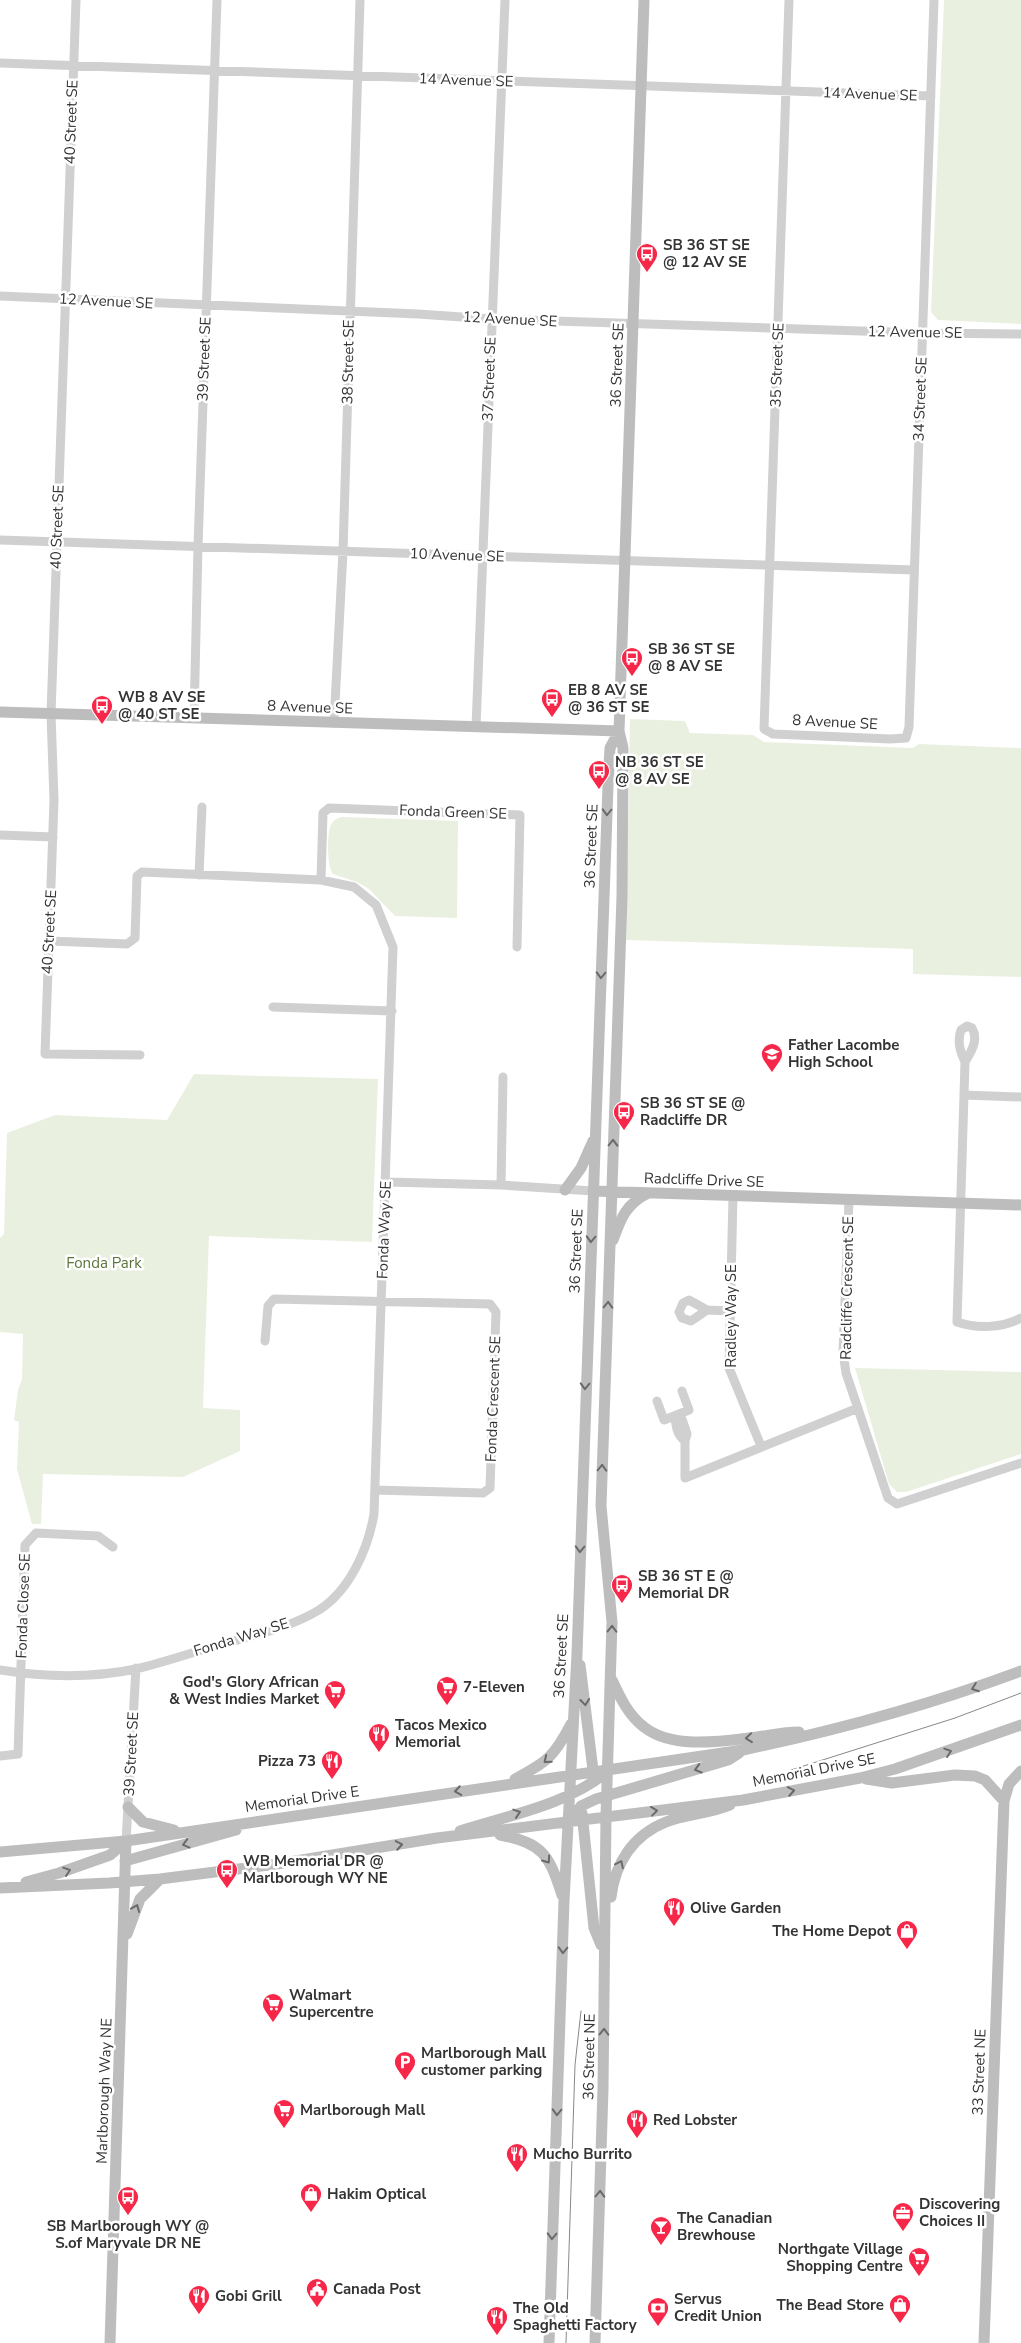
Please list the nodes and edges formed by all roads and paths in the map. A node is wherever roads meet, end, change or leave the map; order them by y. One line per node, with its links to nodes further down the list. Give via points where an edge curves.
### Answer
1 (76, 0): 9 (street, 40 Street SE)
2 (217, 0): 10 (street, 39 Street SE)
3 (360, 0): 11 (street, 38 Street SE)
4 (505, 0): 12 (street, 37 Street SE)
5 (644, 0): 13 (main road, 36 Street SE)
6 (789, 0): 14 (street, 35 Street SE)
7 (934, 0): 15 (street, 34 Street SE)
8 (0, 63): 9 (street, 14 Avenue SE)
9 (73, 66): 10 (street, 14 Avenue SE); 17 (street, 40 Street SE)
10 (215, 71): 11 (street, 14 Avenue SE); 18 (street, 39 Street SE)
11 (357, 76): 12 (street, 14 Avenue SE); 19 (street, 38 Street SE)
12 (502, 81): 13 (street, 14 Avenue SE); 20 (street, 37 Street SE)
13 (641, 86): 14 (street, 14 Avenue SE); 21 (main road, 36 Street SE)
14 (786, 92): 15 (street, 14 Avenue SE); 22 (street, 35 Street SE)
15 (931, 96): 23 (street, 34 Street SE)
16 (0, 296): 17 (street, 12 Avenue SE)
17 (66, 299): 18 (street, 12 Avenue SE); 26 (street, 40 Street SE)
18 (206, 306): 19 (street, 12 Avenue SE); 27 (street, 39 Street SE)
19 (349, 311): 20 (street, 12 Avenue SE); 28 (street, 38 Street SE)
20 (491, 319): 21 (street, 12 Avenue SE); 29 (street, 37 Street SE)
21 (633, 324): 22 (street, 12 Avenue SE); 30 (main road, 36 Street SE)
22 (778, 328): 23 (street, 12 Avenue SE); 31 (street, 35 Street SE)
23 (922, 333): 24 (street, 12 Avenue SE); 32 (street, 34 Street SE)
24 (1021, 334)
25 (0, 540): 26 (street, 10 Avenue SE)
26 (56, 542): 27 (street, 10 Avenue SE); 34 (street, 40 Street SE)
27 (198, 546): 28 (street, 10 Avenue SE); 35 (street, 39 Street SE)
28 (343, 551): 29 (street, 10 Avenue SE); 36 (street, 38 Street SE)
29 (483, 556): 30 (street, 10 Avenue SE); 37 (street, 37 Street SE)
30 (625, 560): 31 (street, 10 Avenue SE); 39 (main road, 36 Street SE)
31 (769, 565): 32 (street, 10 Avenue SE); 38 (street, 35 Street SE)
32 (914, 570): 40 (street, 34 Street SE)
33 (0, 712): 34 (main road, 8 Avenue SE)
34 (51, 714): 35 (main road, 8 Avenue SE); 43 (street, 40 Street SE)
35 (194, 718): 36 (main road, 8 Avenue SE)
36 (334, 723): 37 (main road, 8 Avenue SE)
37 (476, 727): 39 (main road, 8 Avenue SE)
38 (764, 729): 40 (street, 8 Avenue SE, via 773,734)
39 (618, 731): 55 (main road, 36 Street SE, one-way to 55, via 610,748); 60 (main road, 36 Street SE, one-way to 39, via 622,897 623,748)
40 (906, 738)
41 (202, 807): 44 (street)
42 (0, 835): 43 (street)
43 (53, 837): 46 (street, 40 Street SE)
44 (199, 876): 45 (street, Fonda Way SE); 46 (street, Fonda Way SE, via 142,872 137,876 135,938 126,944)
45 (321, 880): 47 (street, Fonda Green SE, via 323,813 329,808 520,815); 49 (street, Fonda Way SE, via 354,887 376,905 393,947)
46 (49, 941): 50 (street, 40 Street SE, via 45,1054)
47 (517, 947)
48 (273, 1007): 49 (street)
49 (392, 1011): 56 (street, Fonda Way SE)
50 (140, 1055)
51 (965, 1062): 53 (street)
52 (503, 1076): 57 (street)
53 (964, 1095): 54 (street); 64 (street)
54 (1021, 1097)
55 (596, 1135): 58 (main road, via 581,1168); 59 (main road, 36 Street SE)
56 (386, 1182): 57 (street, Radcliffe Drive SE); 67 (street, Fonda Way SE)
57 (501, 1185): 58 (street, Radcliffe Drive SE)
58 (565, 1190): 59 (street, Radcliffe Drive SE)
59 (593, 1191): 60 (main road, Radcliffe Drive SE); 80 (main road, 36 Street SE, one-way to 80)
60 (611, 1191): 61 (main road, Radcliffe Drive SE); 66 (main road, 36 Street SE)
61 (649, 1193): 62 (main road, Radcliffe Drive SE); 66 (main road, via 626,1208)
62 (733, 1196): 63 (main road, Radcliffe Drive SE); 69 (street, Radley Way SE)
63 (849, 1200): 64 (main road, Radcliffe Drive SE); 74 (street, Radcliffe Crescent SE, via 843,1352 846,1373)
64 (959, 1204): 65 (main road, Radcliffe Drive SE); 70 (street, via 957,1322 1000,1326)
65 (1021, 1205)
66 (609, 1251): 85 (main road, 36 Street SE, one-way to 66, via 610,1583 601,1506)
67 (382, 1302): 71 (street, via 274,1299 268,1306); 78 (street, Fonda Way SE); 78 (street, Fonda Crescent SE, via 490,1304 496,1312 490,1488 483,1493)
68 (707, 1310): 69 (street)
69 (730, 1310): 76 (street, Radley Way SE, via 729,1368)
70 (1021, 1318)
71 (265, 1342)
72 (682, 1391): 75 (street, via 689,1410)
73 (657, 1401): 75 (street, via 664,1420)
74 (858, 1408): 76 (street); 77 (street, Radcliffe Crescent SE, via 888,1498 897,1504)
75 (676, 1417): 76 (street, via 674,1422 679,1436 685,1441 685,1478)
76 (761, 1446)
77 (1021, 1463)
78 (376, 1490): 81 (street, Fonda Way SE, via 370,1535 363,1555 347,1582 320,1609 280,1628)
79 (113, 1547): 84 (street, Fonda Close SE, via 98,1536 36,1533 25,1545)
80 (577, 1654): 86 (main road, 36 Street SE); 94 (main road, one-way to 94, via 582,1673)
81 (136, 1668): 84 (street, Fonda Way SE, via 96,1674); 101 (street, 39 Street SE)
82 (0, 1670): 84 (street, Fonda Way SE)
83 (1021, 1671): 88 (main road, one-way to 88, via 909,1710)
84 (21, 1673): 90 (street, via 18,1754)
85 (611, 1678): 88 (main road, one-way to 85, via 797,1732 713,1741 682,1741 657,1735 643,1727 624,1705); 91 (main road, 36 Street SE)
86 (572, 1720): 93 (main road, 36 Street SE); 96 (main road, one-way to 96, via 554,1755)
87 (1021, 1725): 95 (main road, Memorial Drive SE, one-way to 87)
88 (814, 1735): 89 (main road)
89 (743, 1750): 91 (main road); 98 (main road, one-way to 98, via 728,1760)
90 (0, 1756)
91 (608, 1771): 94 (main road, Memorial Drive E); 98 (main road)
92 (1021, 1771): 100 (main road, via 1009,1784)
93 (571, 1774): 94 (main road, Memorial Drive E); 96 (main road, Memorial Drive E); 97 (main road, 36 Street NE)
94 (593, 1777): 97 (main road); 98 (main road)
95 (860, 1778): 99 (main road, Memorial Drive SE, one-way to 95); 100 (main road, via 892,1783 955,1775 975,1776 986,1780)
96 (506, 1784): 104 (main road, Memorial Drive E, one-way to 104)
97 (574, 1793): 102 (main road); 106 (main road, 36 Street NE); 109 (main road, one-way to 97)
98 (601, 1797): 102 (main road); 103 (main road)
99 (743, 1800): 103 (main road, Memorial Drive SE, one-way to 99); 117 (main road, one-way to 99, via 618,1866 634,1843 666,1822 717,1811)
100 (1004, 1801): 123 (main road, 33 Street NE)
101 (128, 1806): 107 (main road, via 143,1822); 110 (street, 39 Street SE)
102 (581, 1806): 105 (main road); 106 (main road)
103 (606, 1816): 105 (main road); 117 (main road, 36 Street NE)
104 (284, 1817): 107 (main road, Memorial Drive E); 112 (main road, one-way to 112)
105 (584, 1820): 106 (main road); 119 (main road, via 594,1928)
106 (568, 1823): 108 (main road); 116 (main road, 36 Street NE)
107 (180, 1832): 110 (main road, Memorial Drive E)
108 (490, 1833): 109 (main road); 116 (main road, one-way to 116, via 528,1841 539,1849 550,1863)
109 (437, 1838): 113 (main road, one-way to 109, via 306,1860)
110 (126, 1840): 111 (main road, Memorial Drive E); 112 (main road, Marlborough Way NE); 115 (main road, one-way to 110, via 110,1855)
111 (0, 1852)
112 (126, 1861): 114 (main road, Marlborough Way NE)
113 (160, 1879): 114 (main road); 118 (main road, one-way to 113, via 140,1899)
114 (124, 1882): 115 (main road); 118 (main road, Marlborough Way NE)
115 (1, 1888)
116 (564, 1901): 121 (main road, 36 Street NE, one-way to 121)
117 (604, 1928): 119 (main road, 36 Street NE)
118 (124, 1943): 120 (main road, Marlborough Way NE)
119 (604, 1952): 122 (main road, 36 Street NE, one-way to 119)
120 (110, 2343)
121 (549, 2343)
122 (595, 2343)
123 (984, 2343)

